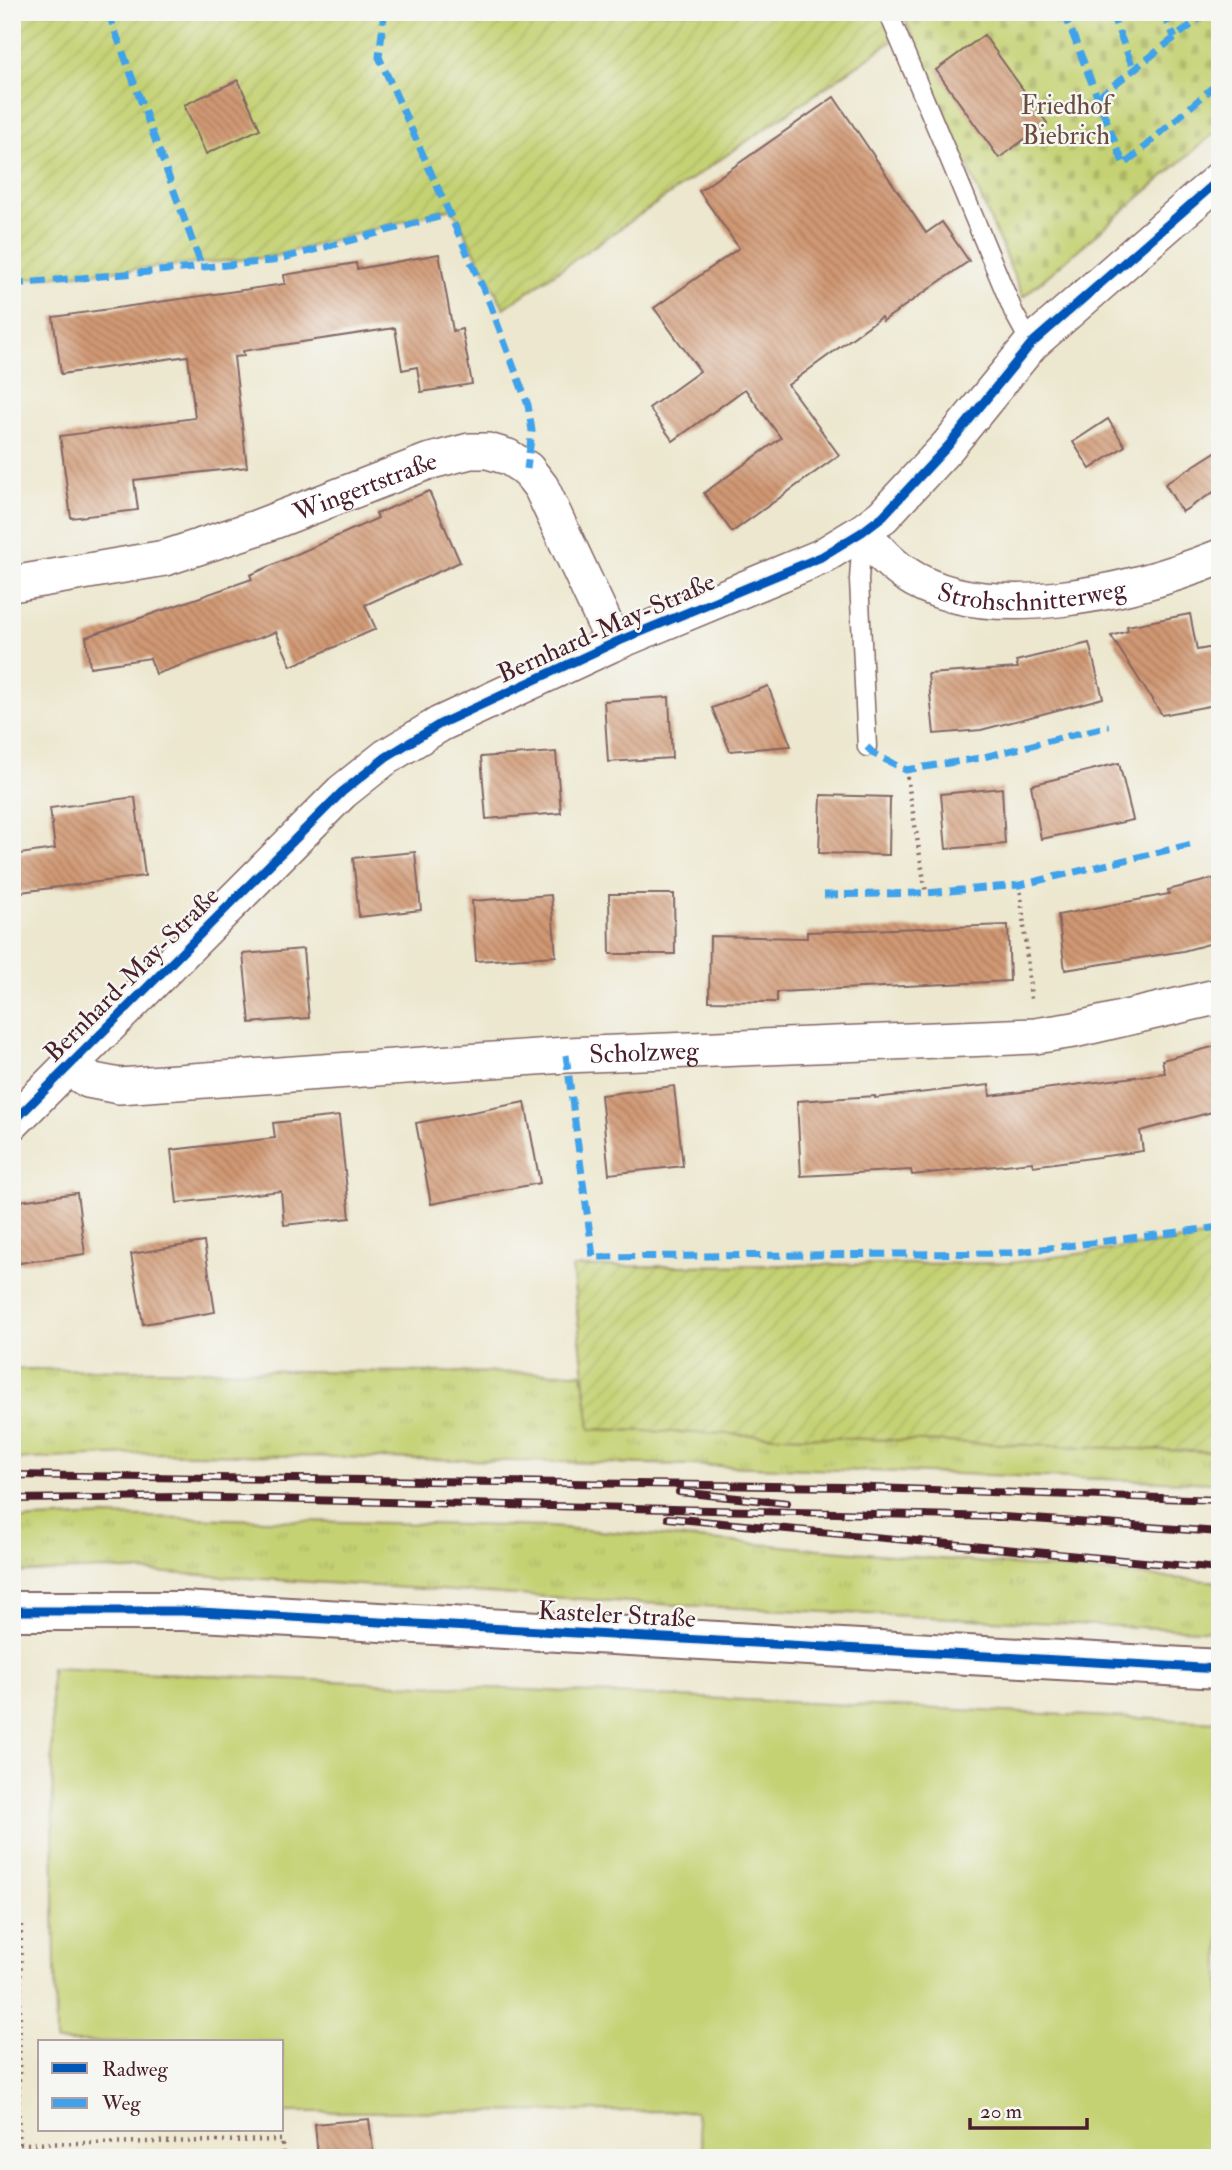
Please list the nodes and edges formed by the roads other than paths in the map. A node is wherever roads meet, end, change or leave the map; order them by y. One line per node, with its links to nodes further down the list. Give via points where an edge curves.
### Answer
1 (888, 12): 3 (lane)
2 (1220, 179): 3 (street, Bernhard-May-Straße)
3 (1031, 344): 4 (street, Bernhard-May-Straße, via 939,456)
4 (862, 533): 5 (street, Strohschnitterweg, via 885,559 922,583 960,597 1025,604 1103,590); 7 (street, Bernhard-May-Straße, via 821,557); 8 (lane, via 859,580)
5 (1220, 557)
6 (12, 584): 7 (street, Wingertstraße, via 165,558 427,462 488,451 527,469 541,487)
7 (614, 643): 10 (street, Bernhard-May-Straße, via 440,724 342,792)
8 (867, 747)
9 (1220, 996): 10 (street, Scholzweg, via 1035,1036 566,1055 119,1086 89,1080)
10 (68, 1068): 11 (street, Bernhard-May-Straße)
11 (12, 1123)
12 (12, 1611): 13 (main road, Kasteler Straße, via 182,1611)
13 (1220, 1669)

